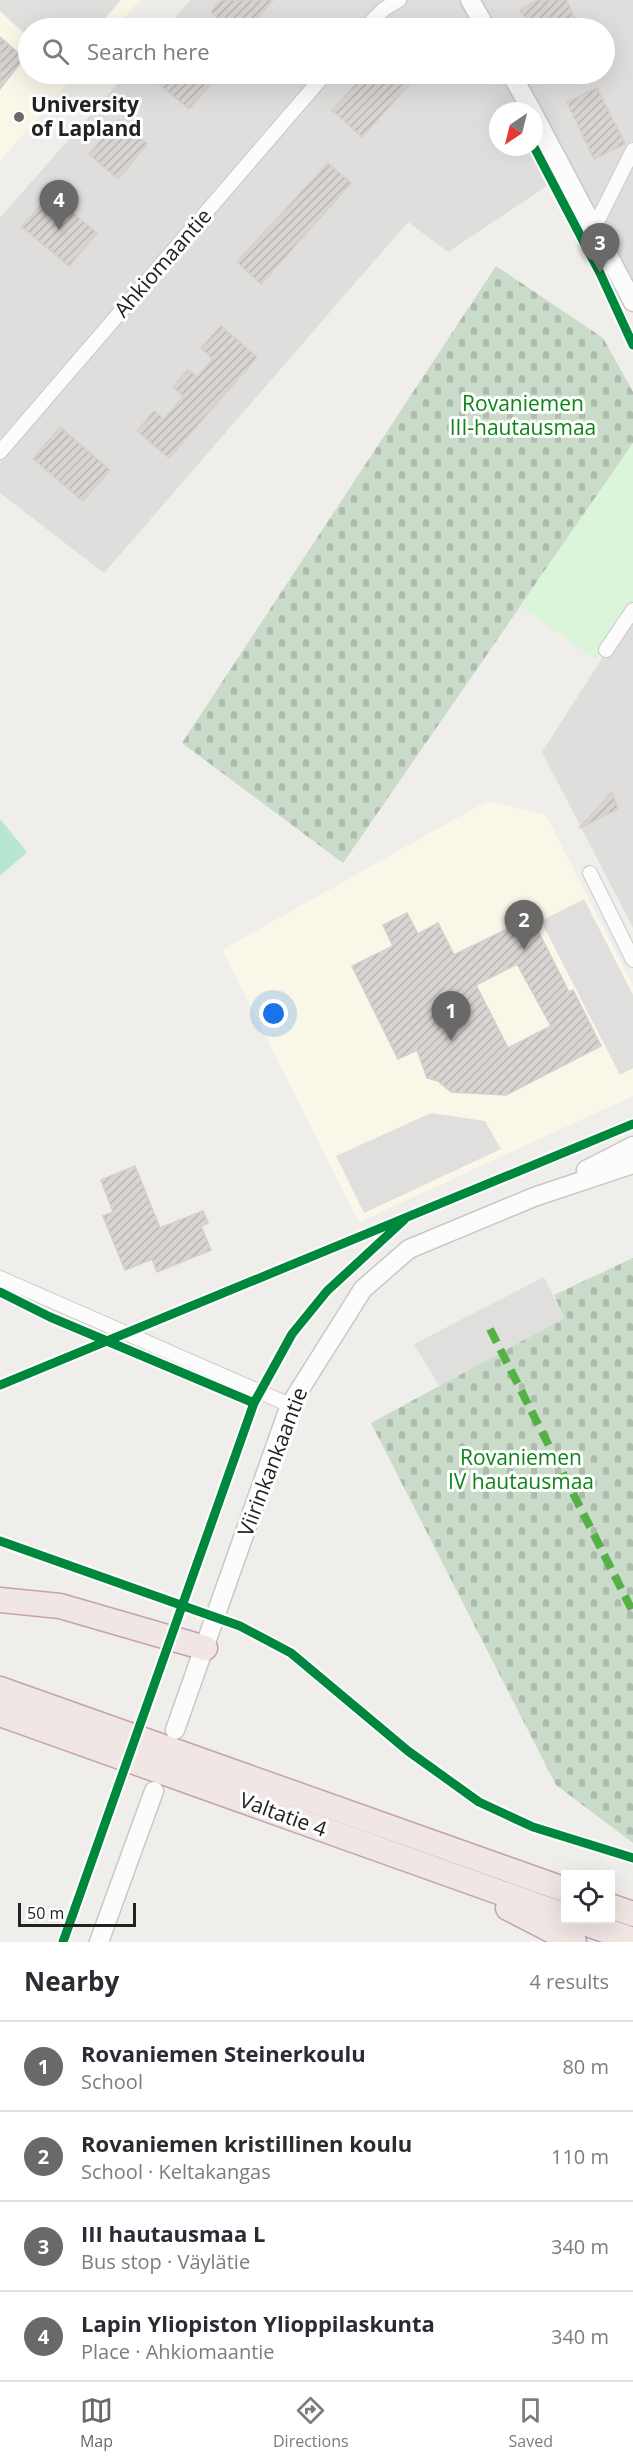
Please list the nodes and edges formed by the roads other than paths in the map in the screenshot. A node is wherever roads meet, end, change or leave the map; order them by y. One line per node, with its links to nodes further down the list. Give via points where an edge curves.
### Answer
1 (399, 0): 3 (street)
2 (470, 0): 4 (street)
3 (375, 18)
4 (480, 18)
5 (316, 84): 12 (street, Ahkiomaantie)
6 (517, 84): 7 (street)
7 (527, 102)
8 (543, 131): 10 (street)
9 (633, 150): 10 (street)
10 (595, 226): 11 (street)
11 (633, 302)
12 (0, 452)
13 (633, 610): 14 (street)
14 (606, 650)
15 (590, 873): 16 (street)
16 (633, 960)
17 (633, 1146): 19 (street, Viirinkankaantie)
18 (633, 1164): 19 (street, Viirinkankaantie)
19 (534, 1197): 21 (street, Viirinkankaantie, via 409,1249 363,1289)
20 (0, 1278): 21 (street)
21 (290, 1405): 23 (street, Viirinkankaantie)
22 (0, 1600): 23 (highway, via 60,1606)
23 (205, 1648): 26 (street, Viirinkankaantie)
24 (0, 1689): 28 (highway, Valtatie 4)
25 (0, 1714): 29 (highway, Valtatie 4)
26 (175, 1730)
27 (154, 1791): 39 (street)
28 (450, 1847): 30 (highway); 31 (highway, Valtatie 4)
29 (440, 1871): 35 (highway, Valtatie 4); 40 (highway)
30 (561, 1878)
31 (561, 1888)
32 (615, 1893): 33 (highway)
33 (633, 1898)
34 (615, 1908): 36 (highway)
35 (561, 1914)
36 (633, 1914)
37 (587, 1924): 38 (highway)
38 (633, 1940)
39 (99, 1942)
40 (574, 1942)

